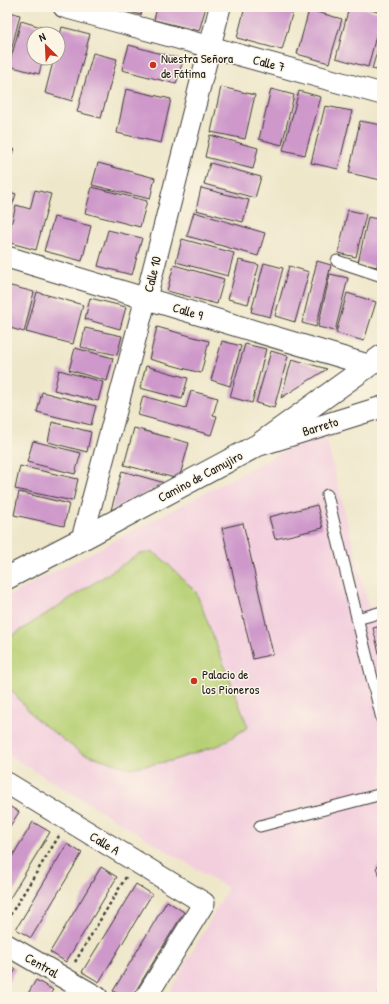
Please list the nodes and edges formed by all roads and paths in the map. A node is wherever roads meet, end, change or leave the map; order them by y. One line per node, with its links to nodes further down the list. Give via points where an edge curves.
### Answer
1 (64, 7): 3 (street, Calle 7)
2 (220, 7): 3 (street, Calle 10)
3 (209, 47): 4 (street, Calle 7); 8 (street, Calle 10)
4 (382, 94)
5 (7, 257): 8 (street, Calle 9)
6 (337, 261): 7 (lane)
7 (382, 276)
8 (146, 298): 9 (street, Calle 9); 13 (street, Calle 10)
9 (375, 360): 11 (street, Camino de Camujiro)
10 (382, 407): 11 (street, Barreto)
11 (258, 445): 13 (street, Camino de Camujiro)
12 (326, 495): 18 (lane)
13 (82, 540): 15 (street, Camino de Camujiro)
14 (7, 565): 15 (street)
15 (29, 566): 16 (street, Camino de Camujiro)
16 (7, 578)
17 (382, 612): 18 (lane)
18 (357, 619): 19 (lane)
19 (382, 719)
20 (7, 783): 22 (street, Calle A)
21 (382, 794): 23 (lane)
22 (68, 820): 24 (street, Calle A); 25 (path)
23 (260, 826)
24 (136, 861): 27 (path); 29 (street, Calle A, via 204,903)
25 (7, 920)
26 (7, 945): 27 (street, Central)
27 (65, 978): 28 (street, Central)
28 (97, 997)
29 (146, 997)

